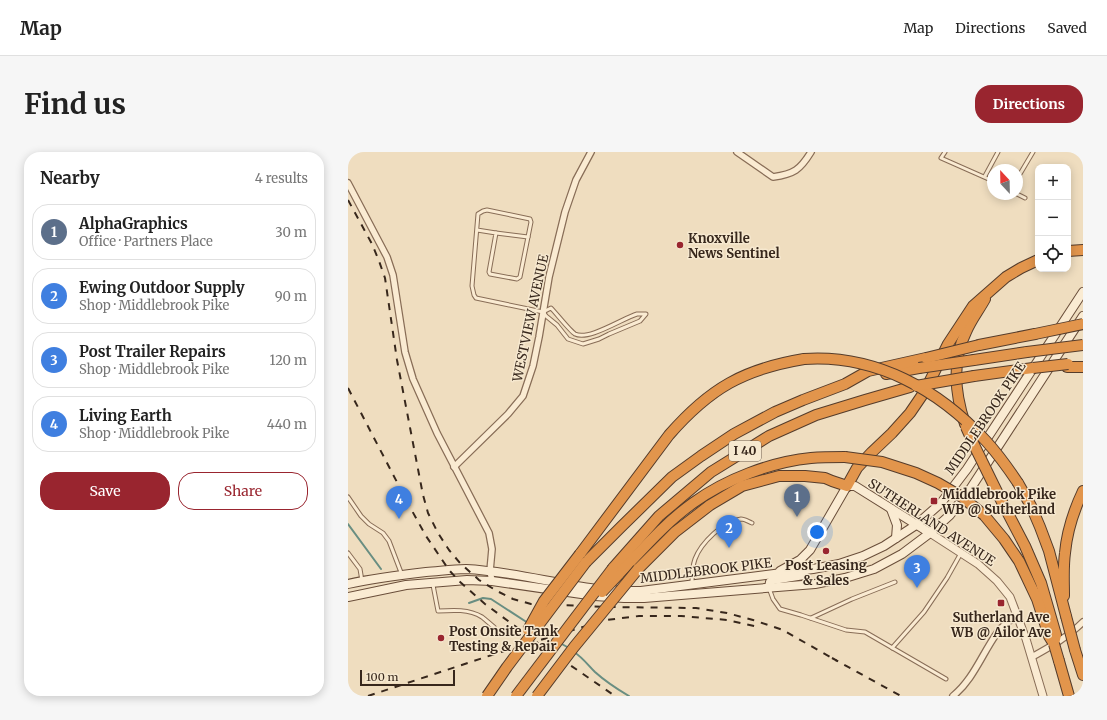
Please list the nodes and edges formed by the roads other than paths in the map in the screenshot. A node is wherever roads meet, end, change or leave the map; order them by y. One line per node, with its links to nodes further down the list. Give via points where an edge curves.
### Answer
1 (591, 152): 16 (street, WESTVIEW AVENUE, via 576,180 565,212)
2 (737, 152): 3 (street, via 773,177 794,172)
3 (811, 152)
4 (945, 152): 8 (lane, via 941,158)
5 (998, 152): 8 (lane)
6 (1033, 152): 7 (lane)
7 (1023, 169)
8 (985, 176)
9 (348, 183): 24 (street, via 387,257 393,275 405,352 413,379)
10 (477, 230): 11 (lane); 12 (lane, via 478,214 487,210 530,219); 16 (lane, via 472,286 476,298)
11 (496, 233): 12 (lane); 12 (lane, via 489,272 517,279 520,277)
12 (528, 237)
13 (1035, 261): 14 (highway, via 1006,277)
14 (990, 291): 25 (highway, via 973,306 948,344 925,391 910,413 857,468); 55 (highway, bridge, via 965,332 958,353 958,397 966,427 1041,583)
15 (1083, 292): 30 (main road, MIDDLEBROOK PIKE, via 967,470 941,503)
16 (543, 312): 16 (lane, via 568,339 583,344 640,321 646,314 638,314 581,335 574,333 551,308); 24 (street, WESTVIEW AVENUE, via 533,366 523,396)
17 (1083, 316): 31 (main road, MIDDLEBROOK PIKE, via 969,491 950,515)
18 (1083, 324): 23 (highway, bridge, via 868,371)
19 (1083, 345): 23 (highway, I 40, bridge, via 919,368)
20 (1083, 362): 21 (highway)
21 (1067, 366): 22 (highway); 38 (highway, I 40, bridge, via 1033,368 910,387 816,416 769,436 711,472 659,516)
22 (1083, 367)
23 (845, 384): 35 (highway, I 40, via 775,412 734,434 672,477 621,527)
24 (454, 467): 37 (street, via 489,533 492,549)
25 (847, 486): 28 (main road, SUTHERLAND AVENUE, via 855,486); 39 (main road, via 810,550 800,560); 63 (highway, bridge, via 825,478 779,476 742,486 710,505 674,532 638,569)
26 (1083, 491): 51 (highway, via 1075,507 1065,552)
27 (348, 496): 40 (lane, via 361,516 389,541)
28 (891, 509): 30 (main road, SUTHERLAND AVENUE); 32 (main road, via 897,525)
29 (752, 523): 46 (lane, via 742,519 736,520 717,530 704,543 694,560)
30 (916, 525): 31 (main road, SUTHERLAND AVENUE); 32 (main road, MIDDLEBROOK PIKE)
31 (930, 533): 34 (street, SUTHERLAND AVENUE); 47 (main road, MIDDLEBROOK PIKE, via 902,554 874,569 822,582)
32 (896, 538): 36 (main road, MIDDLEBROOK PIKE, via 863,556)
33 (348, 553): 41 (lane, via 360,569)
34 (961, 553): 52 (street, SUTHERLAND AVENUE, via 997,581 1010,597); 57 (lane, via 924,612)
35 (583, 558): 51 (highway, bridge, via 669,435 696,406 744,375 804,359 827,359 860,363 906,379 947,405 971,426 1018,482 1031,506 1048,551); 61 (highway, I 40, bridge)
36 (813, 569): 39 (main road, MIDDLEBROOK PIKE); 47 (main road, via 799,576 773,580)
37 (490, 571): 40 (main road, MIDDLEBROOK PIKE, via 466,569); 42 (street); 46 (main road, MIDDLEBROOK PIKE, via 592,589 622,591)
38 (616, 571): 55 (highway, bridge, via 692,503 741,476 783,462 845,457 882,462 916,473 962,496 984,515 1019,561); 62 (highway, I 40, bridge)
39 (770, 574): 46 (main road, MIDDLEBROOK PIKE); 47 (lane)
40 (402, 575): 41 (main road, MIDDLEBROOK PIKE)
41 (362, 581): 45 (main road, MIDDLEBROOK PIKE); 48 (main road, via 362,589)
42 (492, 581): 44 (main road, MIDDLEBROOK PIKE); 49 (main road, MIDDLEBROOK PIKE, via 624,598)
43 (895, 582): 53 (lane)
44 (432, 583): 50 (main road, MIDDLEBROOK PIKE, via 406,585); 56 (lane, via 438,611 461,610 474,613)
45 (348, 584)
46 (692, 584): 49 (main road)
47 (768, 587): 49 (main road, MIDDLEBROOK PIKE); 53 (lane, via 780,609)
48 (348, 592)
49 (694, 594)
50 (348, 597)
51 (1065, 611): 59 (highway, bridge)
52 (1018, 615): 58 (street, SUTHERLAND AVENUE); 64 (street, via 997,632 965,684)
53 (811, 618): 57 (lane, via 846,630 865,632)
54 (1083, 622): 58 (street, via 1057,643)
55 (1050, 626): 66 (highway, bridge, via 1056,635 1054,644)
56 (494, 627)
57 (892, 648): 60 (lane)
58 (1032, 657): 65 (street, SUTHERLAND AVENUE)
59 (1083, 675)
60 (946, 679)
61 (487, 696)
62 (516, 696)
63 (538, 696)
64 (952, 696)
65 (1043, 696)
66 (1070, 696)

